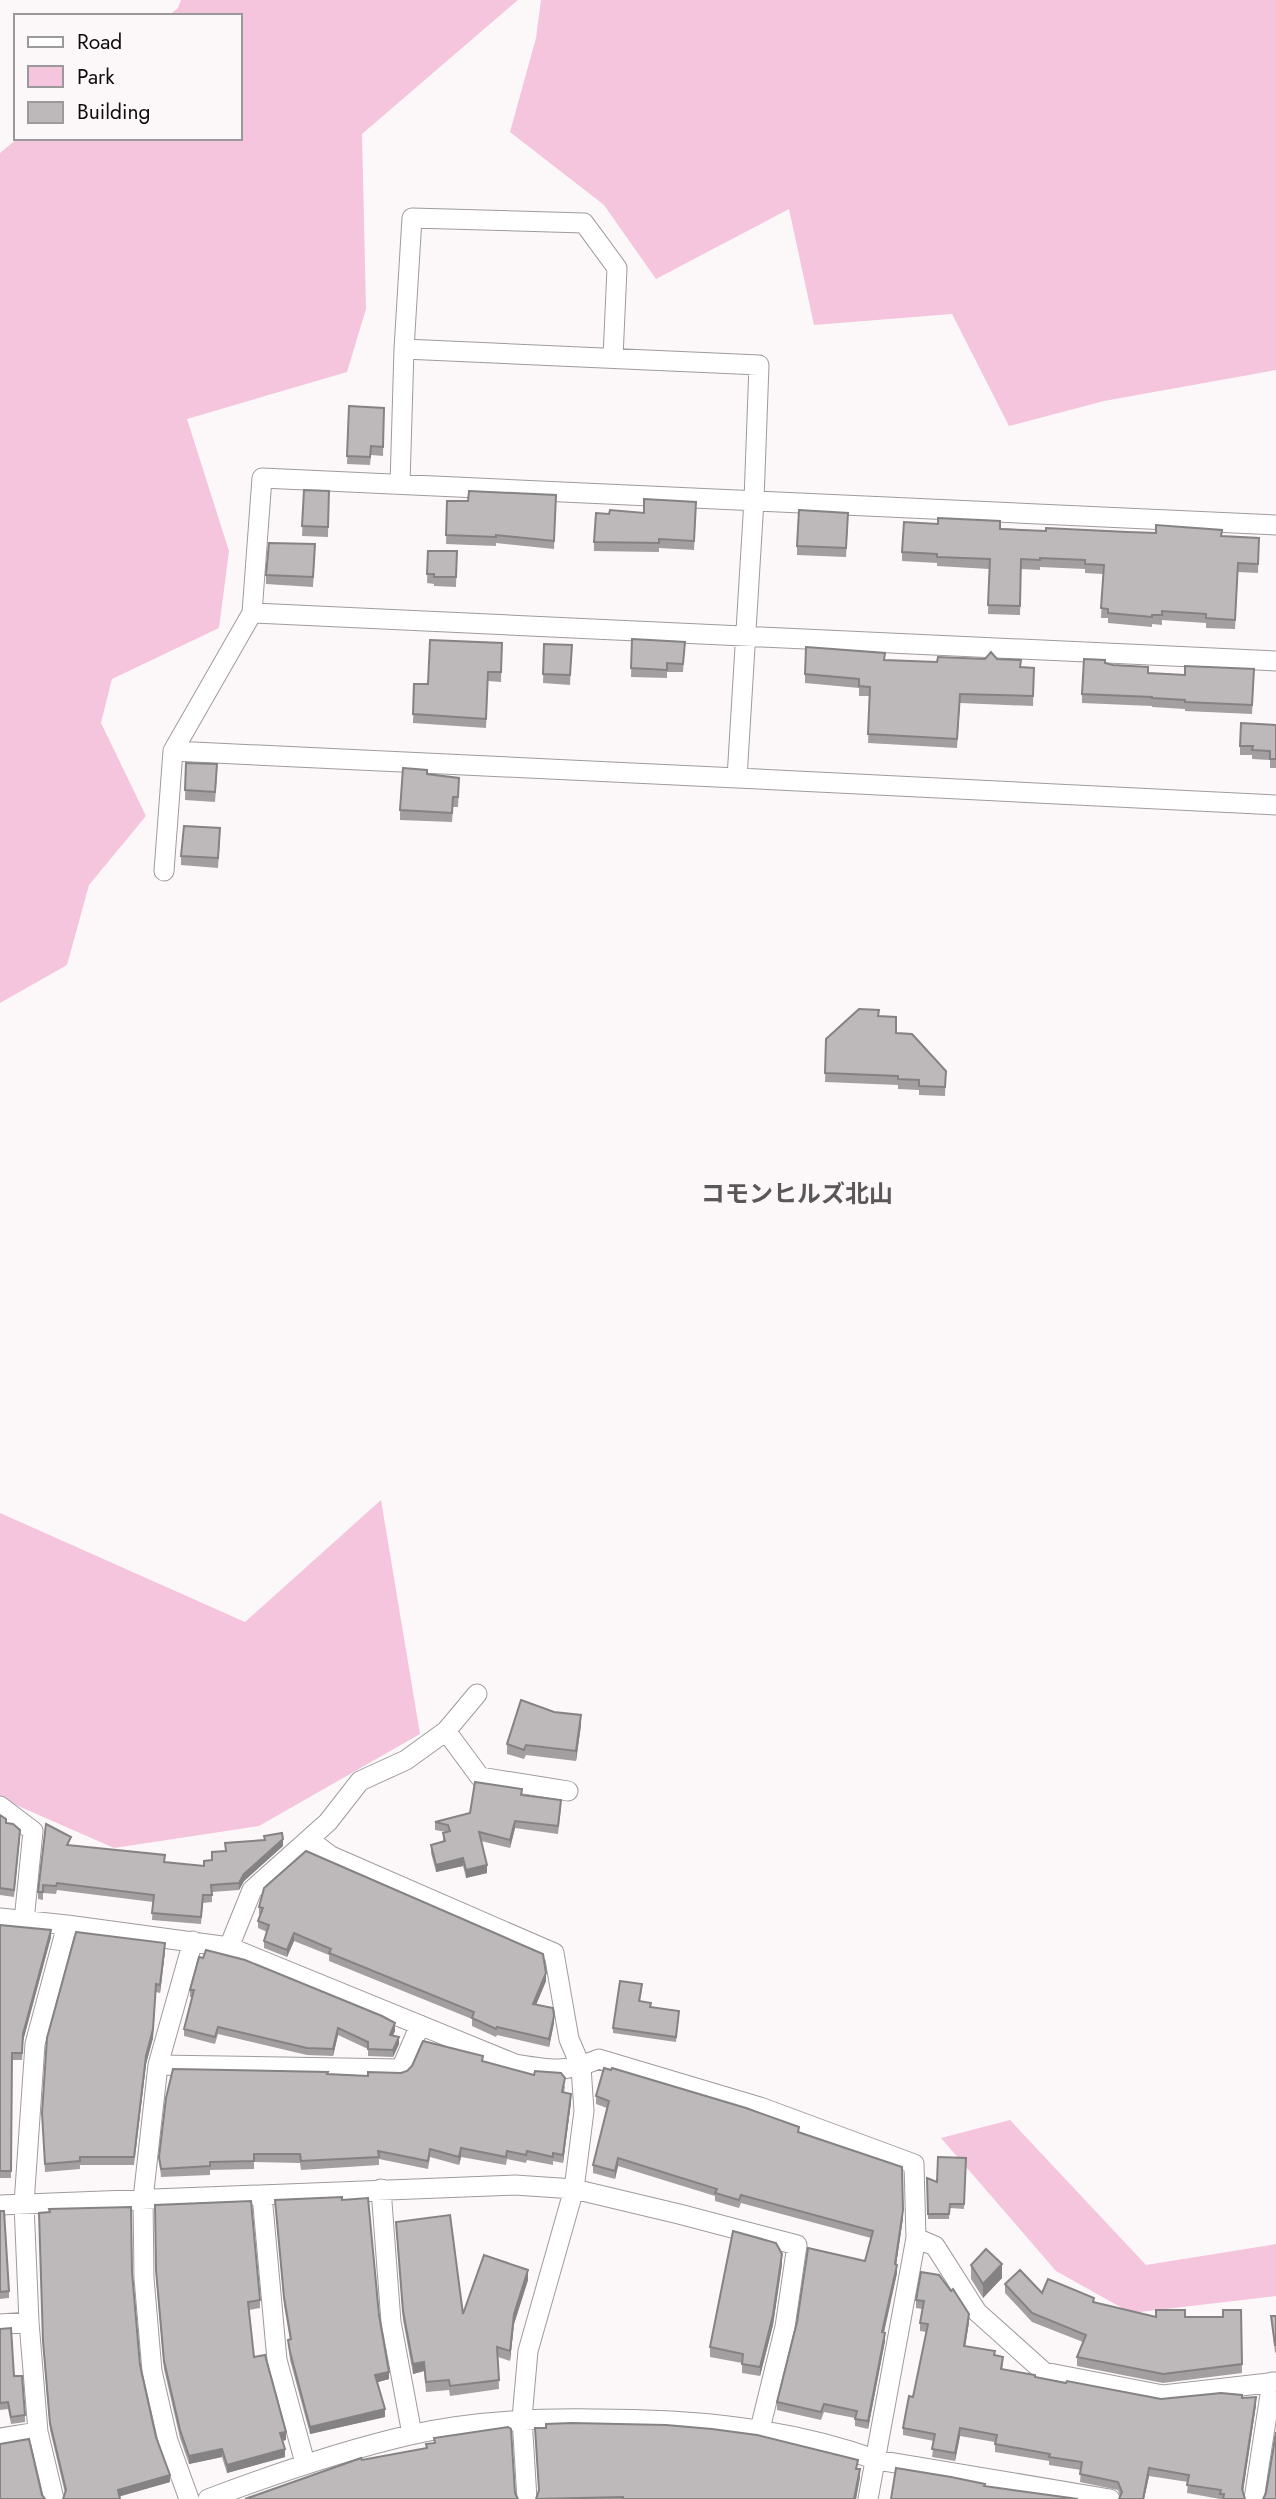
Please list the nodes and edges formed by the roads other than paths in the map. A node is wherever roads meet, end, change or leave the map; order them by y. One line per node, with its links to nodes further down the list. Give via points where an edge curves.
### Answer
1 (404, 349): 2 (street); 2 (street, via 412,218 584,223 617,268); 3 (street)
2 (613, 358): 4 (street, via 759,365)
3 (400, 484): 4 (street); 6 (street, via 262,478)
4 (754, 500): 5 (street); 7 (street)
5 (1276, 525)
6 (252, 613): 7 (street); 9 (street)
7 (746, 637): 8 (street); 10 (street)
8 (1276, 662)
9 (173, 751): 10 (street); 12 (street)
10 (737, 778): 11 (street)
11 (1276, 805)
12 (164, 871)
13 (477, 1694): 14 (street)
14 (446, 1731): 15 (street, via 480,1777); 17 (street, via 406,1760 360,1780)
15 (568, 1791)
16 (0, 1806): 19 (street, via 33,1830)
17 (310, 1840): 22 (street, via 252,1890); 25 (street, via 331,1856 554,1953 569,2039)
18 (0, 1918): 19 (street)
19 (24, 1921): 20 (street)
20 (67, 1925): 21 (street); 31 (street, via 35,2044)
21 (193, 1941): 22 (street); 24 (street)
22 (229, 1947): 23 (street)
23 (420, 2025): 24 (street, via 401,2069); 25 (street, via 515,2064 558,2071)
24 (158, 2066): 29 (street)
25 (581, 2067): 27 (street, via 584,2111); 32 (street, via 599,2059 760,2107 914,2164)
26 (381, 2189): 27 (street, via 515,2185); 28 (street); 39 (street, via 391,2322)
27 (574, 2189): 36 (street, via 528,2351); 37 (street, via 797,2245 785,2327)
28 (262, 2195): 29 (street); 42 (street, via 277,2360)
29 (143, 2199): 31 (street); 44 (street, via 152,2371 168,2441)
30 (0, 2204): 31 (street)
31 (24, 2204): 33 (street)
32 (916, 2238): 35 (street, via 935,2246 977,2312 1044,2372 1163,2395); 41 (street)
33 (29, 2322): 34 (street); 38 (street)
34 (0, 2324)
35 (1274, 2382): 49 (street)
36 (522, 2418): 37 (street, via 667,2419); 39 (street); 46 (street)
37 (760, 2429): 41 (street)
38 (38, 2432): 40 (street); 43 (street)
39 (412, 2434): 42 (street)
40 (0, 2438)
41 (877, 2459): 47 (street); 48 (street)
42 (305, 2463): 45 (street)
43 (54, 2499)
44 (189, 2499)
45 (208, 2499)
46 (527, 2499)
47 (868, 2499)
48 (1110, 2499)
49 (1254, 2499)

